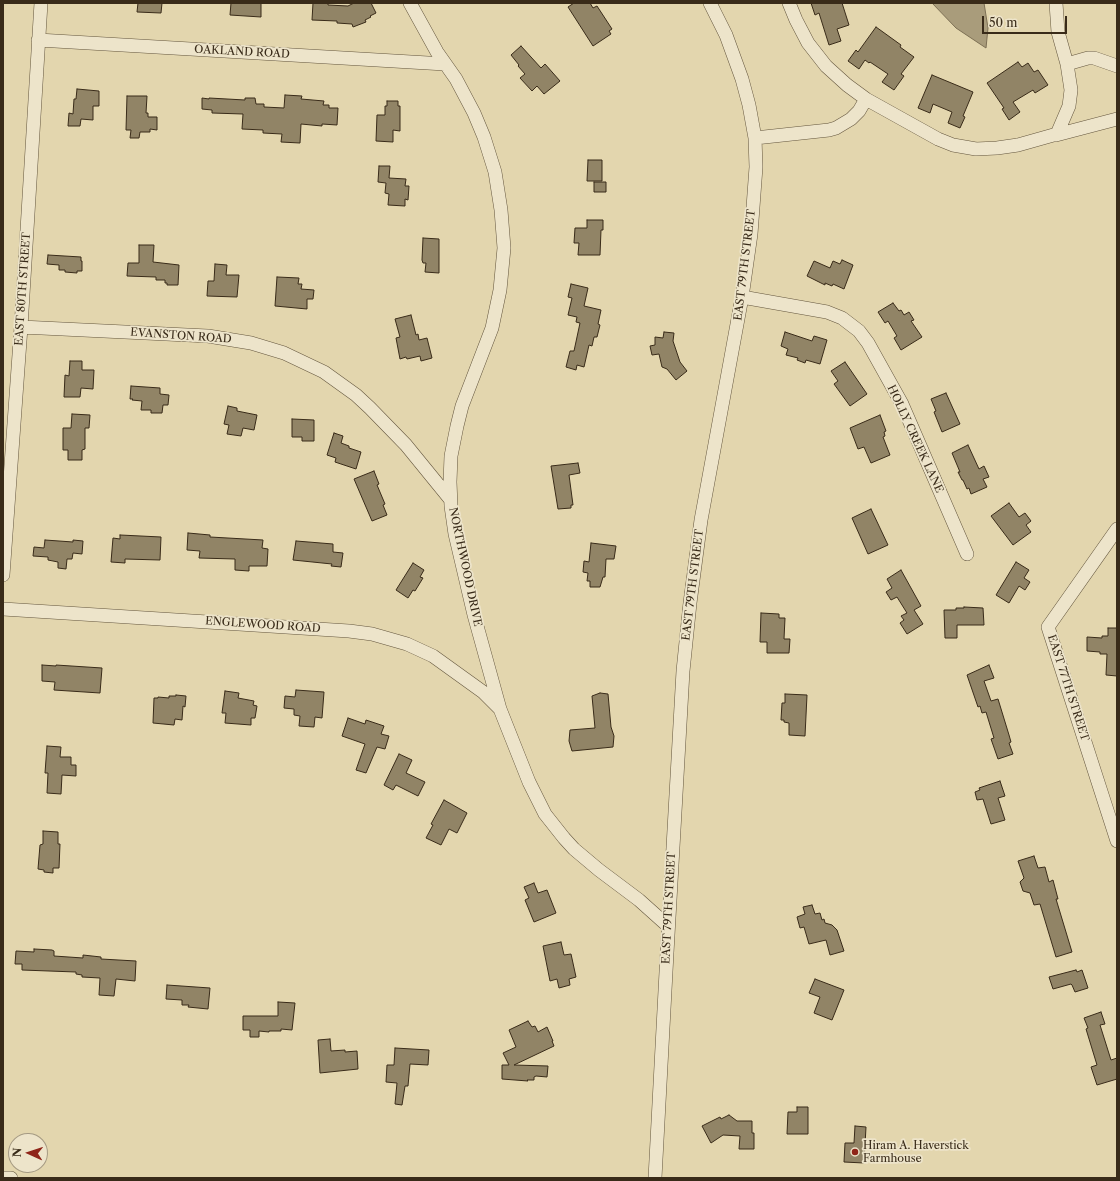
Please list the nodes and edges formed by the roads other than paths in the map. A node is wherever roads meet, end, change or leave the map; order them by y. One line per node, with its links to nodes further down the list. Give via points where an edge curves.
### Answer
1 (41, 3): 6 (street, EAST 80TH STREET)
2 (410, 3): 7 (street, NORTHWOOD DRIVE)
3 (710, 3): 13 (street, EAST 79TH STREET, via 736,60)
4 (789, 3): 10 (street, via 804,37 822,62 839,79)
5 (1056, 3): 8 (street, via 1058,32)
6 (38, 40): 7 (street, OAKLAND ROAD); 15 (street, EAST 80TH STREET)
7 (445, 64): 16 (street, NORTHWOOD DRIVE, via 470,104 484,137 499,191 504,236 502,280 492,328 462,406 453,441)
8 (1067, 64): 9 (street, via 1094,58); 12 (street, via 1071,90 1069,106)
9 (1117, 66)
10 (866, 99): 12 (street, via 953,145 976,149 997,148); 13 (street, via 851,119 836,128)
11 (1117, 119): 12 (street)
12 (1056, 135)
13 (755, 138): 14 (street, EAST 79TH STREET, via 756,167)
14 (742, 297): 18 (street, HOLLY CREEK LANE, via 827,312 842,318 859,331 902,404); 23 (street, EAST 79TH STREET, via 704,501 690,603 683,671)
15 (21, 327): 16 (street, EVANSTON ROAD, via 208,336 252,343 284,353 324,372 356,394 406,445); 19 (street, EAST 80TH STREET)
16 (450, 499): 21 (street, NORTHWOOD DRIVE, via 452,521 467,587)
17 (1117, 528): 22 (street, EAST 77TH STREET, via 1048,627)
18 (967, 554)
19 (3, 575)
20 (3, 609): 21 (street, ENGLEWOOD ROAD, via 372,634 407,644 433,656 483,692)
21 (500, 709): 23 (street, NORTHWOOD DRIVE, via 529,782 545,814 585,858)
22 (1117, 840)
23 (668, 926): 26 (street, EAST 79TH STREET)
24 (3, 1178): 25 (street)
25 (11, 1178)
26 (655, 1178)

